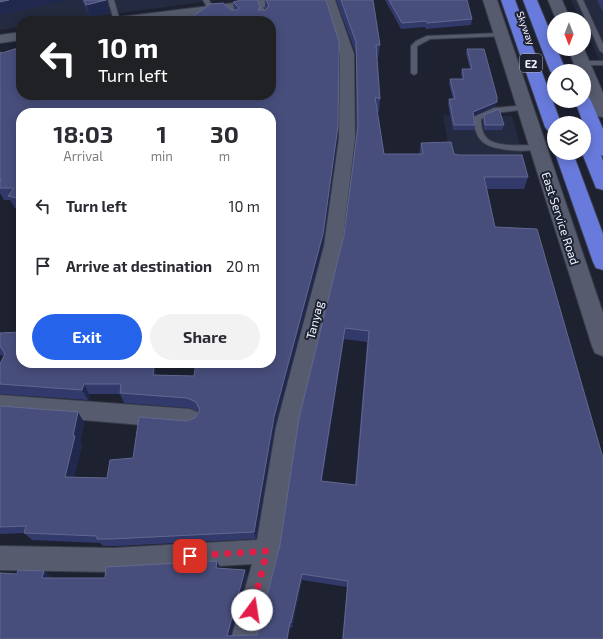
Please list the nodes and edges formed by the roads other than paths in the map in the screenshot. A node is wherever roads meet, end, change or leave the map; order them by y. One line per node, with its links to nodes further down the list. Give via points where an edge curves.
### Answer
1 (111, 0): 2 (lane); 16 (lane)
2 (114, 0)
3 (288, 0): 12 (street)
4 (329, 0): 43 (street, Tanyag, via 347,54 347,138 333,246 287,428)
5 (490, 0): 19 (main road, East Service Road)
6 (508, 0): 30 (highway, E2)
7 (516, 0): 31 (highway, Skyway / E2)
8 (530, 0): 25 (highway, Skyway / E2)
9 (541, 0): 15 (highway)
10 (555, 0): 14 (main road)
11 (580, 0): 22 (lane)
12 (259, 4): 13 (street); 18 (lane)
13 (217, 8): 17 (street)
14 (560, 12)
15 (547, 14)
16 (116, 16)
17 (156, 16)
18 (264, 16)
19 (502, 35): 26 (lane, via 423,39 414,46); 27 (main road, East Service Road)
20 (16, 37): 21 (street)
21 (0, 39)
22 (603, 51)
23 (577, 61): 24 (lane); 29 (main road)
24 (603, 63)
25 (555, 64)
26 (414, 73)
27 (525, 107): 32 (main road, East Service Road); 32 (lane, via 483,114 477,118 480,133 486,142 497,146)
28 (586, 108): 33 (highway)
29 (603, 112)
30 (550, 116)
31 (559, 116)
32 (538, 147): 40 (main road, East Service Road)
33 (603, 150)
34 (591, 153): 37 (highway)
35 (567, 160): 39 (highway)
36 (576, 160): 38 (highway)
37 (603, 183)
38 (603, 235)
39 (603, 262)
40 (603, 346)
41 (0, 404): 42 (street)
42 (190, 419)
43 (267, 551): 44 (street, via 113,560); 45 (street, Tanyag)
44 (0, 558)
45 (244, 639)

